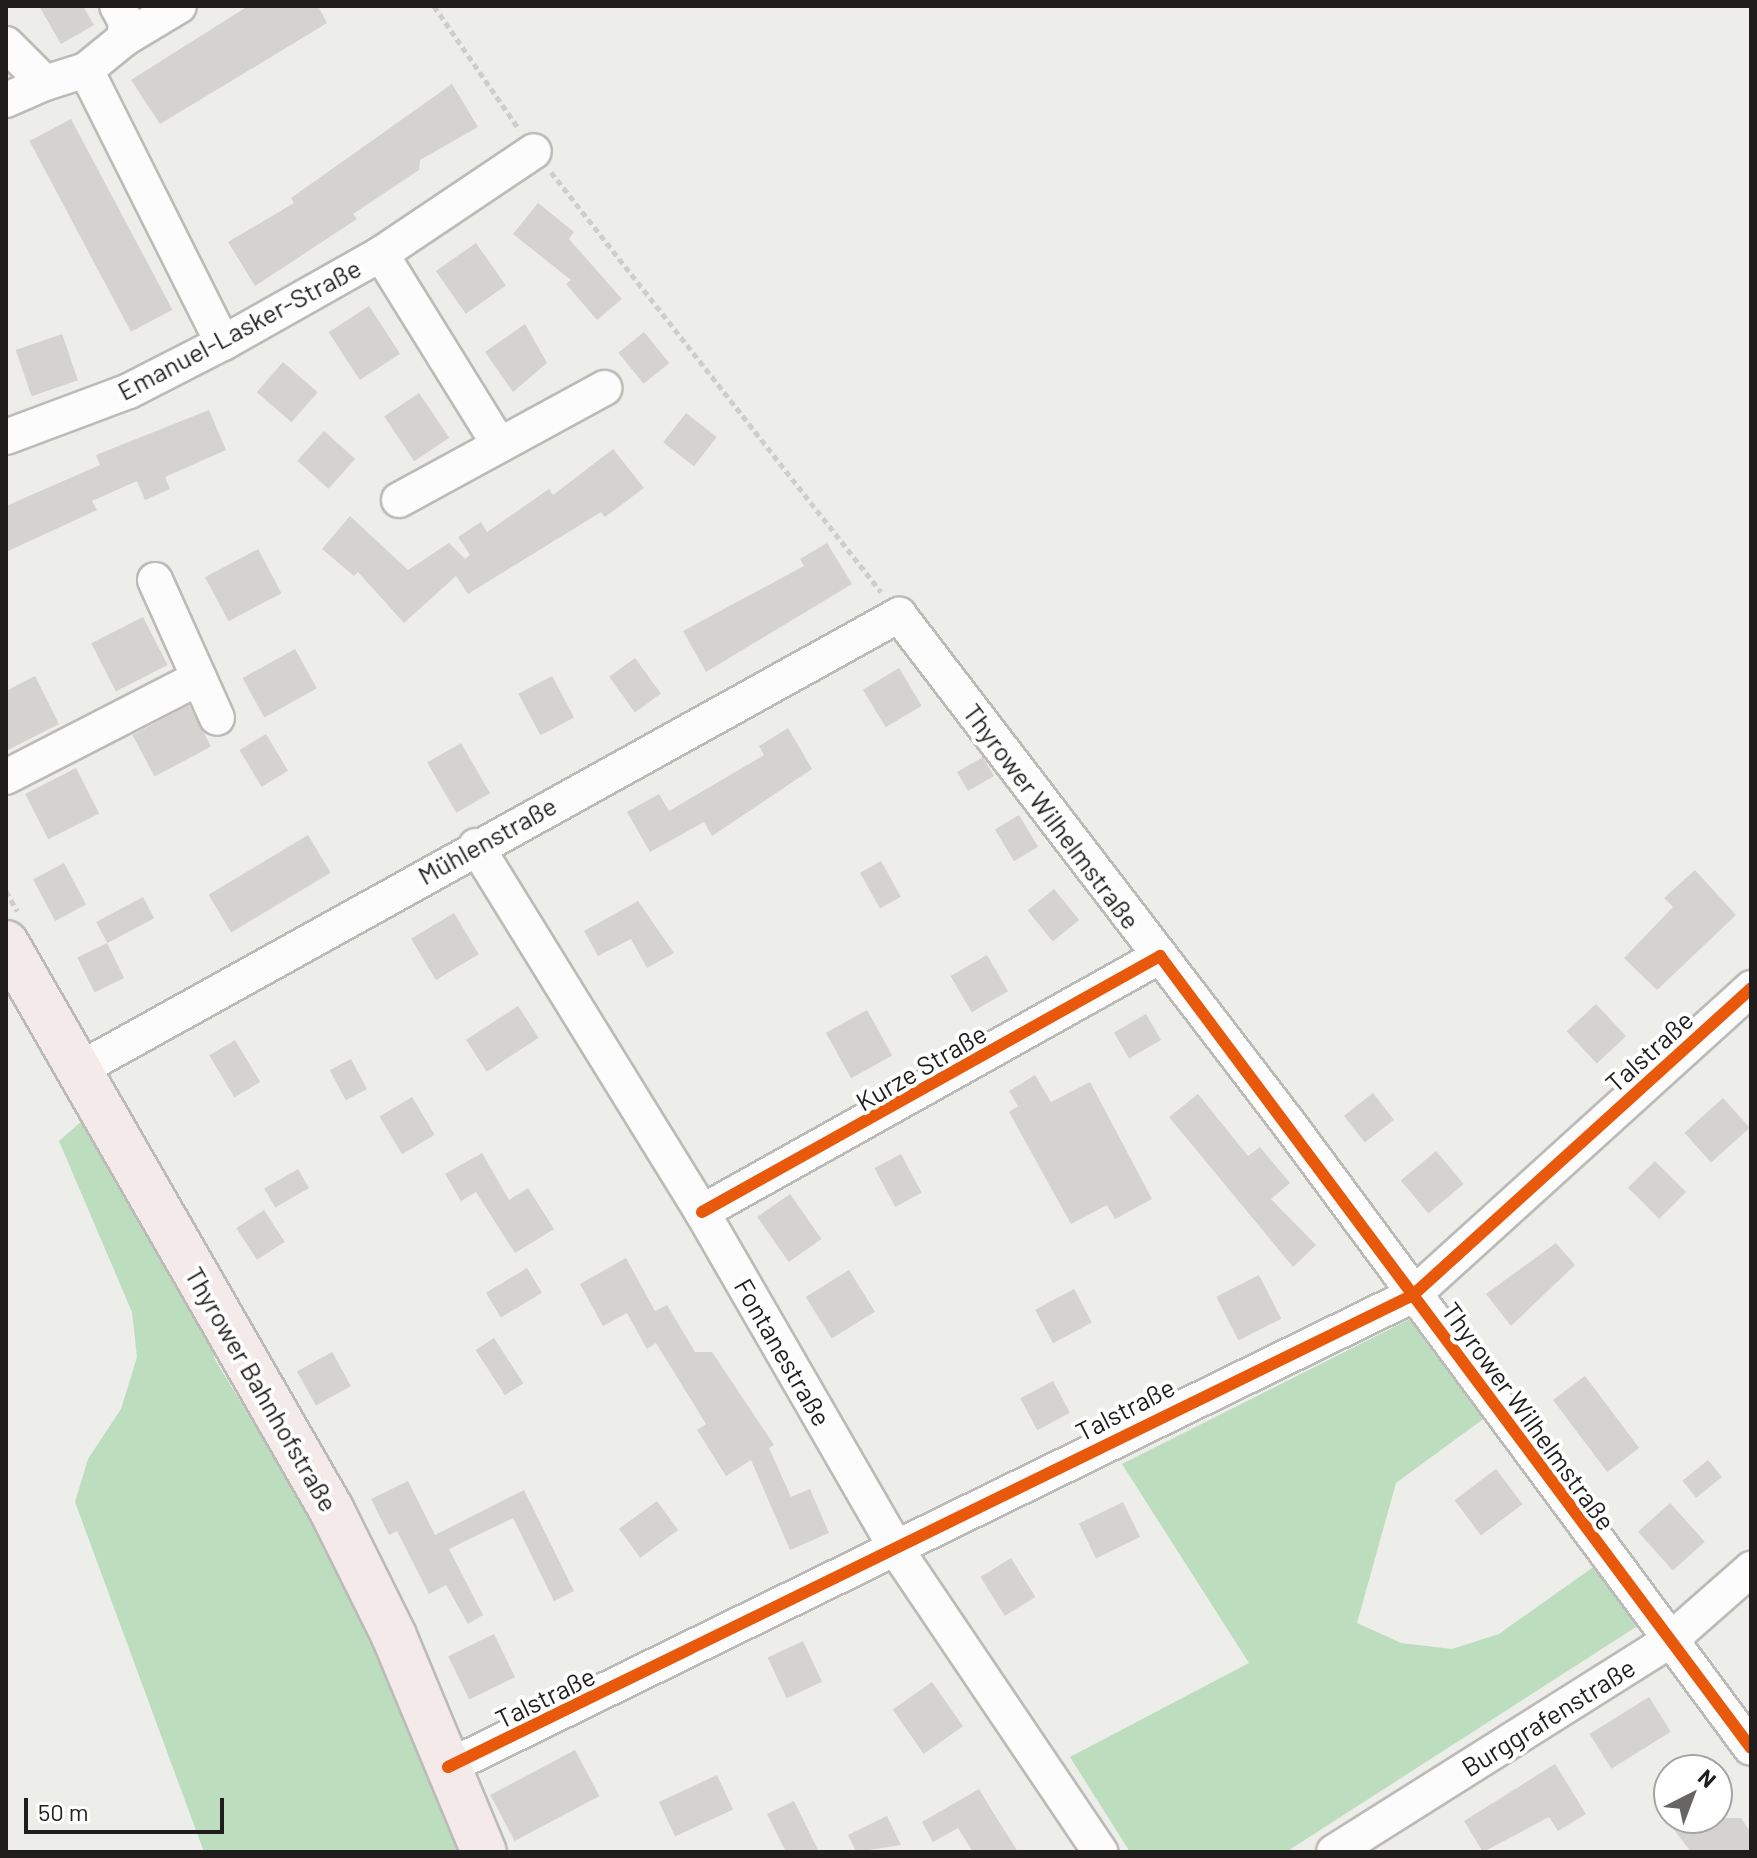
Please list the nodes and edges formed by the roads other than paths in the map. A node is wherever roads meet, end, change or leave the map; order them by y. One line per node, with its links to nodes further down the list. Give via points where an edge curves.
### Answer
1 (179, 6): 2 (street)
2 (120, 22): 4 (street)
3 (6, 44): 5 (street)
4 (86, 70): 5 (street); 9 (street)
5 (45, 83): 6 (street)
6 (6, 100)
7 (534, 151): 8 (street, Emanuel-Lasker-Straße)
8 (381, 254): 9 (street, Emanuel-Lasker-Straße); 12 (street, Emanuel-Lasker-Straße)
9 (223, 343): 11 (street, Emanuel-Lasker-Straße, via 129,391)
10 (604, 388): 12 (street)
11 (6, 437)
12 (498, 443): 13 (street)
13 (399, 500)
14 (155, 580): 16 (street)
15 (899, 615): 19 (street, Mühlenstraße); 21 (street, Thyrower Wilhelmstraße)
16 (199, 678): 17 (street); 18 (street)
17 (217, 718)
18 (6, 777)
19 (476, 846): 23 (street, Mühlenstraße); 24 (street, Fontanestraße)
20 (6, 943): 23 (main road, Thyrower Bahnhofstraße)
21 (1160, 956): 24 (street, Kurze Straße); 25 (street, Thyrower Wilhelmstraße)
22 (1751, 988): 25 (street, Talstraße)
23 (78, 1070): 30 (main road, Thyrower Bahnhofstraße, via 331,1509)
24 (702, 1212): 26 (street, Fontanestraße)
25 (1413, 1295): 26 (street, Talstraße, via 1147,1420); 28 (street, Thyrower Wilhelmstraße)
26 (898, 1552): 30 (street, Talstraße); 32 (street, Fontanestraße)
27 (1751, 1569): 28 (street, Burggrafenstraße)
28 (1668, 1642): 29 (street, Thyrower Wilhelmstraße); 33 (street, Burggrafenstraße)
29 (1751, 1748)
30 (448, 1767): 31 (main road, Thyrower Bahnhofstraße)
31 (484, 1852)
32 (1100, 1852)
33 (1334, 1852)

